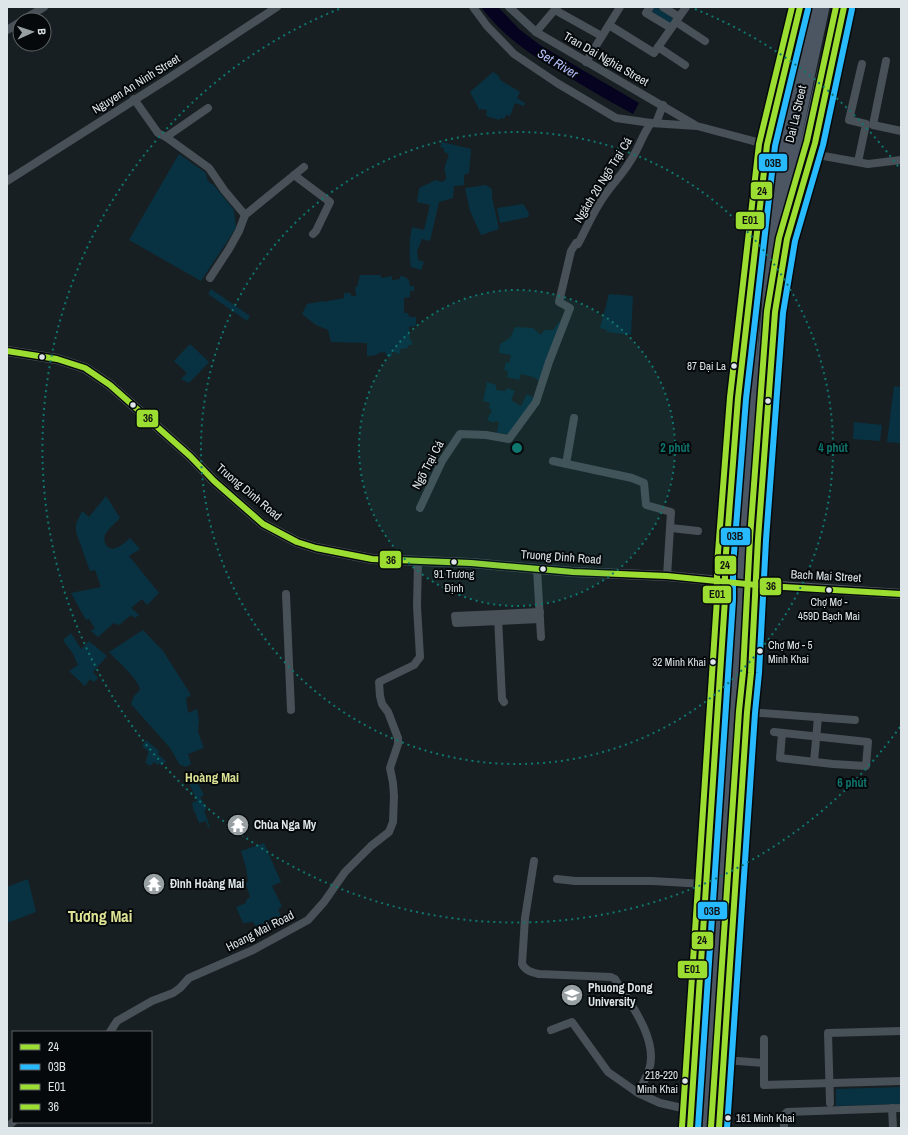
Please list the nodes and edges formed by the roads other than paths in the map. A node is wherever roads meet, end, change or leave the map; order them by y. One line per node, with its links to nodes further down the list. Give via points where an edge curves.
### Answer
1 (277, 7): 34 (street, Nguyen An Ninh Street)
2 (473, 7): 37 (street, Tran Dai Nghia Street, via 514,54 557,83 616,118)
3 (508, 7): 17 (street, Tran Dai Nghia Street)
4 (519, 7): 17 (street)
5 (620, 7): 19 (street)
6 (650, 7): 18 (street, via 646,13)
7 (663, 7): 18 (street)
8 (686, 7): 18 (street)
9 (800, 7): 23 (main road, Dai La Street)
10 (804, 7): 56 (highway, bridge, via 768,175 762,212)
11 (813, 7): 26 (main road, Dai La Street); 56 (highway, bridge, via 770,218)
12 (824, 7): 57 (highway, bridge, via 787,179)
13 (832, 7): 27 (main road, Dai La Street)
14 (838, 7): 57 (highway, bridge)
15 (844, 7): 25 (main road, Dai La Street)
16 (556, 9): 20 (street); 21 (street)
17 (518, 16): 20 (street, Tran Dai Nghia Street)
18 (675, 22): 22 (street); 24 (street)
19 (610, 25): 24 (street, via 654,53); 29 (street)
20 (536, 32): 29 (street, Tran Dai Nghia Street)
21 (598, 34)
22 (705, 41)
23 (792, 45): 26 (main road); 42 (main road, Dai La Street)
24 (658, 47): 31 (street)
25 (835, 52): 27 (main road); 45 (main road, Dai La Street)
26 (800, 57): 32 (main road, Dai La Street)
27 (821, 57): 33 (main road, Dai La Street)
28 (886, 61): 38 (street)
29 (586, 62): 35 (street, Tran Dai Nghia Street)
30 (862, 64): 38 (street, via 849,120)
31 (685, 65)
32 (794, 86): 33 (main road); 43 (main road, Dai La Street)
33 (815, 90): 44 (main road, Dai La Street)
34 (134, 100): 41 (street, via 158,133); 50 (street, Nguyen An Ninh Street)
35 (663, 105): 37 (street); 39 (street, Tran Dai Nghia Street)
36 (208, 108): 41 (street)
37 (653, 123): 39 (street, Tran Dai Nghia Street); 60 (street, Ngách 20 Ngõ Trại Cá, via 647,129 632,158 596,208 578,244 576,243 571,251 559,302 570,308 536,402 509,439)
38 (870, 124): 40 (street); 47 (street)
39 (697, 126): 42 (street, Tran Dai Nghia Street)
40 (901, 131)
41 (166, 137): 51 (street, via 209,168)
42 (767, 145): 43 (street, Tran Dai Nghia Street); 54 (main road, Dai La Street)
43 (781, 148): 44 (street, Tran Dai Nghia Street); 54 (main road, Dai La Street)
44 (800, 152): 45 (street, Tran Dai Nghia Street); 53 (main road, Dai La Street, via 790,197)
45 (812, 154): 47 (street, Tran Dai Nghia Street); 53 (main road, Dai La Street)
46 (901, 160): 47 (street, Tran Dai Nghia Street, via 868,164)
47 (858, 162)
48 (304, 167): 49 (street)
49 (294, 175): 51 (street); 52 (street, via 330,202)
50 (7, 181)
51 (245, 215): 55 (street, via 239,231)
52 (313, 234)
53 (786, 239): 64 (main road, Dai La Street, via 775,312)
54 (756, 243): 63 (main road, Dai La Street, via 738,398)
55 (210, 278)
56 (755, 309): 105 (highway, bridge)
57 (767, 311): 106 (highway, bridge, via 744,590)
58 (7, 351): 68 (main road, Truong Dinh Road, via 66,361 85,368 110,384 214,481 274,531 316,548 372,559)
59 (574, 418): 62 (street)
60 (460, 434): 65 (street, Ngõ Trại Cá, via 442,461)
61 (553, 462): 62 (street)
62 (566, 464): 66 (street, via 632,478 644,483 646,505 672,512)
63 (730, 503): 64 (main road); 71 (main road, Dai La Street)
64 (760, 504): 72 (main road, Dai La Street)
65 (420, 508)
66 (671, 528): 67 (street); 70 (street)
67 (698, 530)
68 (418, 560): 69 (main road, Truong Dinh Road); 92 (street, Hoang Mai Road, via 420,657 414,665 379,682 382,704 388,712 398,738 390,768 394,796 393,822 389,832 345,872 308,920 253,950 189,978 173,993 152,1001 117,1021)
69 (538, 569): 70 (main road, Truong Dinh Road); 75 (street)
70 (667, 576): 71 (main road, Truong Dinh Road)
71 (725, 582): 72 (main road, Bach Mai Street); 86 (main road, Dai La Street)
72 (756, 585): 74 (main road, Bach Mai Street); 79 (main road, Dai La Street)
73 (286, 594): 78 (street)
74 (901, 594)
75 (540, 615): 76 (street); 77 (street, via 498,618)
76 (541, 637)
77 (504, 702)
78 (291, 710)
79 (747, 712): 80 (street); 88 (main road, Dai La Street)
80 (818, 717): 81 (street); 82 (street)
81 (855, 720)
82 (816, 736): 83 (street); 83 (street, via 778,732 780,758); 83 (street, via 868,742 866,766)
83 (814, 762)
84 (534, 861): 99 (street, via 525,918 522,964 526,970 539,974 615,979 642,1024 650,1046 649,1070)
85 (557, 879): 86 (street)
86 (705, 884): 87 (main road, Dai La Street)
87 (700, 978): 88 (main road, via 704,984 714,988 724,986); 89 (main road, Dai La Street)
88 (729, 979): 91 (main road, Dai La Street)
89 (696, 1028): 91 (main road, via 703,1020 714,1018 721,1021); 103 (main road, Dai La Street)
90 (551, 1030): 99 (street, via 572,1022 608,1072)
91 (726, 1030): 95 (main road, Dai La Street)
92 (111, 1031)
93 (901, 1032): 98 (street, via 828,1033)
94 (764, 1039): 96 (street)
95 (724, 1060): 96 (street); 107 (main road, Dai La Street)
96 (764, 1063): 98 (street, via 764,1086)
97 (901, 1081): 98 (street)
98 (830, 1084): 100 (street)
99 (638, 1093): 103 (street, via 660,1103)
100 (830, 1103)
101 (892, 1108): 102 (street); 108 (street, via 787,1112 784,1115); 109 (street)
102 (901, 1108)
103 (691, 1110): 104 (main road, Dai La Street)
104 (690, 1128)
105 (701, 1128)
106 (711, 1128)
107 (719, 1128)
108 (784, 1128)
109 (893, 1128)

